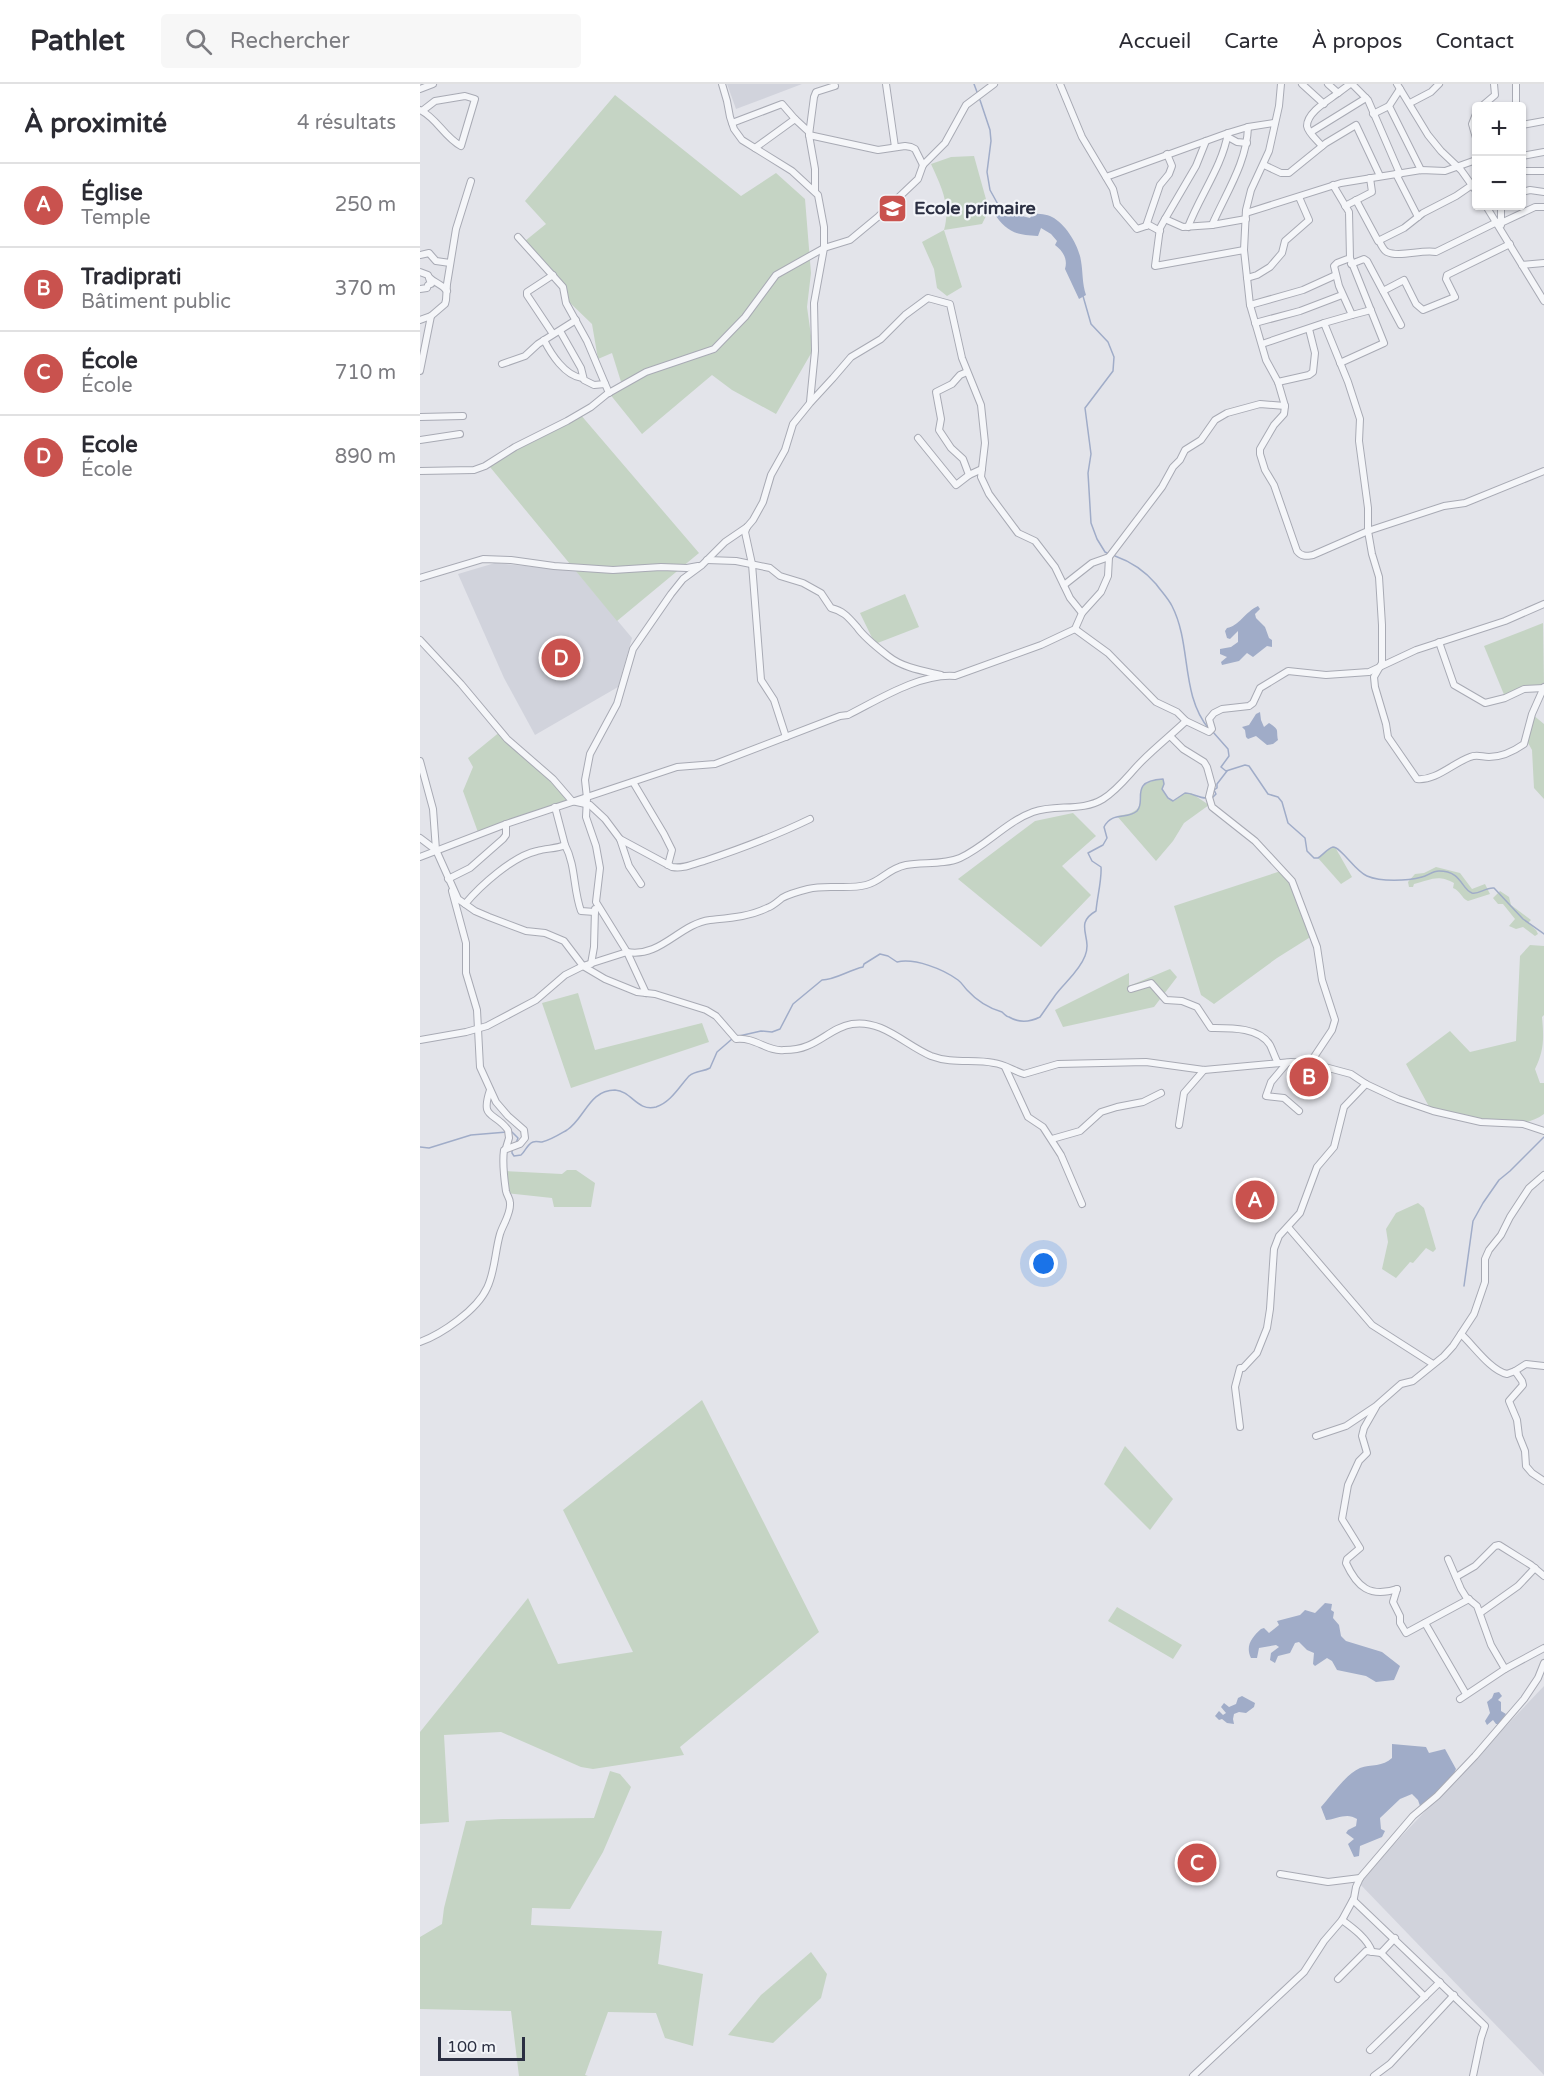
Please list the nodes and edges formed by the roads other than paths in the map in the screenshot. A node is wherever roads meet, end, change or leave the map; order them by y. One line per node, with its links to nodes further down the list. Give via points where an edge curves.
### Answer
1 (433, 84): 15 (street)
2 (722, 84): 27 (street)
3 (834, 84): 32 (street, via 835,87 815,94)
4 (886, 84): 37 (street)
5 (994, 84): 43 (street, via 966,105 945,143)
6 (1060, 84): 51 (street, via 1082,137)
7 (1281, 84): 28 (street)
8 (1302, 84): 21 (street)
9 (1328, 84): 16 (street)
10 (1351, 84): 16 (street); 17 (street)
11 (1439, 84): 20 (street, via 1431,93)
12 (1494, 84): 18 (street, via 1495,95)
13 (1516, 84): 19 (street)
14 (1399, 87): 20 (street); 22 (street)
15 (420, 89)
16 (1338, 93): 21 (street)
17 (1366, 98): 24 (street); 31 (street)
18 (1487, 102)
19 (1516, 102)
20 (1410, 103): 45 (street, via 1428,135)
21 (1324, 104): 31 (street, via 1310,119 1307,126)
22 (1389, 106): 24 (street); 46 (street)
23 (421, 110): 23 (street, via 435,101 465,96 476,99 461,146)
24 (1373, 114): 49 (street)
25 (795, 119): 27 (street, via 782,104); 32 (street); 38 (street)
26 (1544, 122): 29 (street)
27 (732, 123): 38 (street, via 742,140)
28 (1274, 123): 30 (street); 44 (street)
29 (1526, 124)
30 (1248, 127): 33 (street); 35 (street)
31 (1311, 132): 36 (street)
32 (809, 134): 37 (street, via 878,150); 56 (street)
33 (1228, 135): 34 (street); 35 (street); 71 (street, via 1220,163)
34 (1206, 141): 40 (street); 67 (street)
35 (1247, 143): 68 (street)
36 (1322, 146): 44 (street, via 1286,174); 50 (street, via 1356,125)
37 (895, 147): 43 (street, via 915,149)
38 (755, 148): 56 (street)
39 (1544, 152): 41 (street)
40 (1167, 154): 51 (street); 70 (street, via 1172,166 1160,185)
41 (1526, 155)
42 (1472, 161): 45 (street)
43 (923, 165): 76 (street, via 918,179 865,229 850,240)
44 (1264, 165): 65 (street, via 1251,190)
45 (1458, 166): 46 (street, via 1444,171); 55 (street)
46 (1421, 170): 49 (street)
47 (1526, 171): 48 (street)
48 (1544, 171)
49 (1398, 174): 50 (street); 66 (street)
50 (1380, 176): 52 (street)
51 (1106, 177): 70 (street, via 1123,214 1137,229)
52 (1370, 178): 54 (street); 60 (street, via 1373,191)
53 (471, 181): 80 (street)
54 (1333, 185): 59 (street); 61 (street)
55 (1472, 185): 66 (street)
56 (815, 191): 76 (street, via 824,227)
57 (1526, 191): 58 (street)
58 (1544, 192)
59 (1299, 196): 65 (street); 87 (street, via 1309,220 1285,241 1275,263)
60 (1356, 200): 61 (street); 74 (street)
61 (1345, 206): 79 (street, via 1349,214)
62 (1544, 207): 69 (street, via 1535,207)
63 (1489, 210): 69 (street)
64 (1501, 210): 69 (street)
65 (1246, 216): 68 (street); 77 (street)
66 (1418, 217): 74 (street)
67 (1165, 219): 71 (street); 72 (street)
68 (1212, 225): 71 (street)
69 (1500, 225): 74 (street, via 1436,252 1393,254 1385,251); 75 (street)
70 (1146, 226): 72 (street)
71 (1188, 227)
72 (1160, 231): 77 (street, via 1155,266)
73 (518, 237): 84 (street)
74 (1379, 241)
75 (1510, 244): 82 (street); 90 (street, via 1448,275 1446,279 1455,297 1429,309 1421,310 1404,280)
76 (824, 248): 115 (street, via 777,274 745,317 714,349 646,372); 116 (street, via 814,303)
77 (1244, 250): 87 (street)
78 (420, 255): 80 (street, via 429,253 436,261)
79 (1350, 261): 85 (street, via 1336,263); 90 (street, via 1366,260); 94 (street)
80 (450, 263): 89 (street)
81 (1544, 263): 82 (street)
82 (1522, 265): 92 (street)
83 (420, 272): 86 (street)
84 (553, 275): 98 (street, via 563,287 566,303); 103 (street, via 527,295)
85 (1336, 275): 91 (street); 93 (street, via 1303,290)
86 (430, 278): 88 (street, via 431,284); 89 (street)
87 (1247, 278): 93 (street)
88 (420, 289)
89 (447, 291): 96 (street, via 445,304)
90 (1383, 291): 101 (street)
91 (1342, 295): 95 (street); 99 (street)
92 (1544, 301)
93 (1250, 305): 99 (street)
94 (1371, 310): 95 (street); 108 (street, via 1384,343)
95 (1352, 315): 100 (street)
96 (431, 316): 97 (street); 107 (street)
97 (420, 320)
98 (576, 320): 103 (street); 114 (street)
99 (1255, 323): 106 (street)
100 (1324, 323): 102 (street); 108 (street)
101 (1401, 325)
102 (1309, 329): 106 (street); 113 (street, via 1315,352 1314,372)
103 (557, 332): 105 (street); 112 (street, via 581,368)
104 (420, 339): 107 (street)
105 (544, 340): 109 (street, via 525,356); 112 (street, via 558,361)
106 (1262, 344): 113 (street)
107 (425, 347): 110 (street)
108 (1340, 363): 128 (street, via 1360,419)
109 (502, 364)
110 (420, 371)
111 (967, 372): 116 (street, via 950,304 928,298 881,339 843,364); 123 (street, via 981,405 985,443); 126 (street, via 936,392 936,399 939,430 963,459)
112 (582, 378): 114 (street, via 594,385)
113 (1278, 382): 117 (street)
114 (605, 384): 115 (street)
115 (609, 393): 124 (street, via 586,411 485,466 474,470)
116 (810, 403): 127 (street, via 793,424 763,502)
117 (1285, 406): 128 (street, via 1260,454 1298,551 1301,555 1313,555); 129 (street, via 1260,404 1215,420 1201,440 1185,450)
118 (464, 416): 119 (street)
119 (420, 417)
120 (460, 435): 122 (street)
121 (918, 438): 126 (street, via 956,485)
122 (420, 440)
123 (982, 469): 126 (street); 133 (street, via 981,477 989,494 1018,532 1035,541)
124 (420, 471)
125 (1544, 471): 128 (street, via 1466,503 1444,506)
126 (969, 475)
127 (747, 527): 130 (street); 131 (street)
128 (1368, 531): 139 (street, via 1379,577 1383,657)
129 (1109, 557): 133 (street, via 1092,563); 135 (street, via 1104,586)
130 (704, 562): 131 (street); 132 (street, via 687,568 613,570 483,559); 149 (street, via 671,594 633,649 617,704 590,754)
131 (753, 564): 140 (street, via 821,593 831,608 845,614 889,657 906,666); 144 (street, via 761,680 774,700)
132 (420, 578)
133 (1064, 585): 135 (street)
134 (1544, 604): 138 (street)
135 (1082, 613): 136 (street)
136 (1075, 629): 140 (street, via 955,676); 142 (street, via 1108,653 1156,702 1177,712)
137 (420, 640): 148 (street, via 507,739)
138 (1439, 642): 139 (street); 141 (street, via 1454,685 1482,702)
139 (1380, 668): 141 (street, via 1374,681 1387,734 1413,775 1421,780 1471,756 1494,756 1522,746); 142 (street, via 1358,675 1288,671 1260,688 1249,706 1214,713 1209,719 1209,732)
140 (942, 675): 144 (street, via 895,691 848,716)
141 (1544, 687)
142 (1186, 722): 143 (street)
143 (1170, 736): 165 (street, via 1104,798 1090,806 1031,813 959,859 898,867 864,886 806,889 755,913 689,925 654,949); 173 (street, via 1207,767 1212,807 1255,841 1292,881 1317,947 1322,980 1335,1020)
144 (786, 737): 147 (street, via 715,764 677,767)
145 (420, 761): 146 (street)
146 (421, 769): 156 (street, via 425,793 433,809)
147 (633, 782): 149 (street); 158 (street, via 672,850)
148 (572, 801): 149 (street); 150 (street)
149 (586, 801): 154 (street); 162 (street, via 586,817 600,868)
150 (555, 807): 152 (street); 155 (street)
151 (810, 819): 158 (street, via 716,857 680,868)
152 (506, 824): 156 (street); 159 (street, via 504,839 470,868)
153 (420, 838): 156 (street)
154 (620, 838): 158 (street); 160 (street, via 629,867)
155 (565, 845): 163 (street, via 521,858 478,889); 164 (street, via 574,869 581,911)
156 (436, 850): 157 (street); 159 (street)
157 (420, 857)
158 (668, 865)
159 (448, 879): 161 (street)
160 (641, 884)
161 (452, 888): 163 (street); 170 (street, via 464,931 466,973)
162 (596, 902): 164 (street); 165 (street)
163 (465, 904): 167 (street, via 526,931 564,941)
164 (595, 912): 166 (street)
165 (627, 952): 166 (street); 169 (street)
166 (591, 964): 167 (street)
167 (583, 966): 169 (street, via 605,979); 170 (street, via 565,975 536,1000)
168 (1131, 989): 174 (street, via 1151,983 1166,1000 1197,1007 1211,1028 1261,1035 1270,1044)
169 (646, 993): 175 (street, via 706,1010 716,1016 733,1038 755,1041 776,1050 807,1046 840,1028 863,1024 876,1026 931,1056)
170 (479, 1027): 171 (street); 178 (street, via 480,1067)
171 (420, 1040)
172 (1287, 1062): 173 (street); 174 (street); 180 (street, via 1271,1082 1266,1096 1284,1098)
173 (1310, 1063): 177 (street, via 1351,1074)
174 (1278, 1064): 176 (street)
175 (1005, 1066): 176 (street, via 1024,1074 1058,1064 1146,1062); 183 (street, via 1028,1116 1044,1127)
176 (1204, 1070): 181 (street, via 1184,1093)
177 (1366, 1084): 182 (street, via 1433,1111 1480,1122 1512,1122); 187 (street, via 1344,1107 1334,1147 1317,1167 1300,1213)
178 (490, 1090): 184 (street, via 485,1104 487,1112 508,1130); 184 (street, via 503,1111 524,1130 524,1141)
179 (1161, 1093): 183 (street, via 1143,1102 1101,1112 1080,1131)
180 (1299, 1111)
181 (1179, 1125)
182 (1544, 1131)
183 (1052, 1139): 186 (street)
184 (506, 1148): 189 (street, via 502,1165 511,1205 487,1288 472,1309 437,1335)
185 (1544, 1175): 188 (street, via 1529,1188 1489,1250 1485,1282 1474,1314)
186 (1082, 1204)
187 (1288, 1227): 190 (street, via 1372,1325); 194 (street, via 1274,1249 1264,1338 1257,1353 1240,1368 1235,1388)
188 (1461, 1334): 190 (street); 192 (street, via 1494,1369 1507,1374)
189 (420, 1342)
190 (1434, 1364): 193 (street, via 1413,1381 1401,1384)
191 (1544, 1366): 192 (street, via 1526,1364)
192 (1515, 1371): 196 (street, via 1523,1385 1509,1401 1525,1462)
193 (1376, 1406): 195 (street, via 1346,1426); 203 (street, via 1362,1436 1367,1453 1354,1471 1343,1505 1342,1519 1360,1548 1346,1563 1360,1586 1378,1593 1397,1588 1393,1602 1406,1633)
194 (1240, 1426)
195 (1316, 1436)
196 (1544, 1481)
197 (1448, 1559): 200 (street)
198 (1535, 1568): 199 (street); 200 (street, via 1499,1545); 202 (street, via 1518,1586)
199 (1544, 1576)
200 (1456, 1577): 201 (street)
201 (1469, 1599): 202 (street); 203 (street)
202 (1480, 1613): 206 (street)
203 (1425, 1623): 206 (street, via 1463,1697)
204 (1544, 1648): 206 (street)
205 (1544, 1664): 208 (street, via 1529,1693 1506,1721 1462,1772 1413,1816)
206 (1504, 1669)
207 (1280, 1874): 208 (street, via 1328,1882)
208 (1360, 1878): 209 (street)
209 (1353, 1900): 210 (street); 211 (street)
210 (1342, 1920): 212 (street); 219 (street, via 1304,1972)
211 (1395, 1938): 213 (street); 215 (street)
212 (1372, 1952): 213 (street); 214 (street, via 1366,1951)
213 (1381, 1953): 217 (street)
214 (1338, 1979)
215 (1440, 1982): 216 (street); 217 (street)
216 (1454, 1995): 220 (street); 221 (street, via 1486,2027)
217 (1425, 1997): 218 (street)
218 (1370, 2050)
219 (1193, 2076)
220 (1374, 2076)
221 (1473, 2076)

